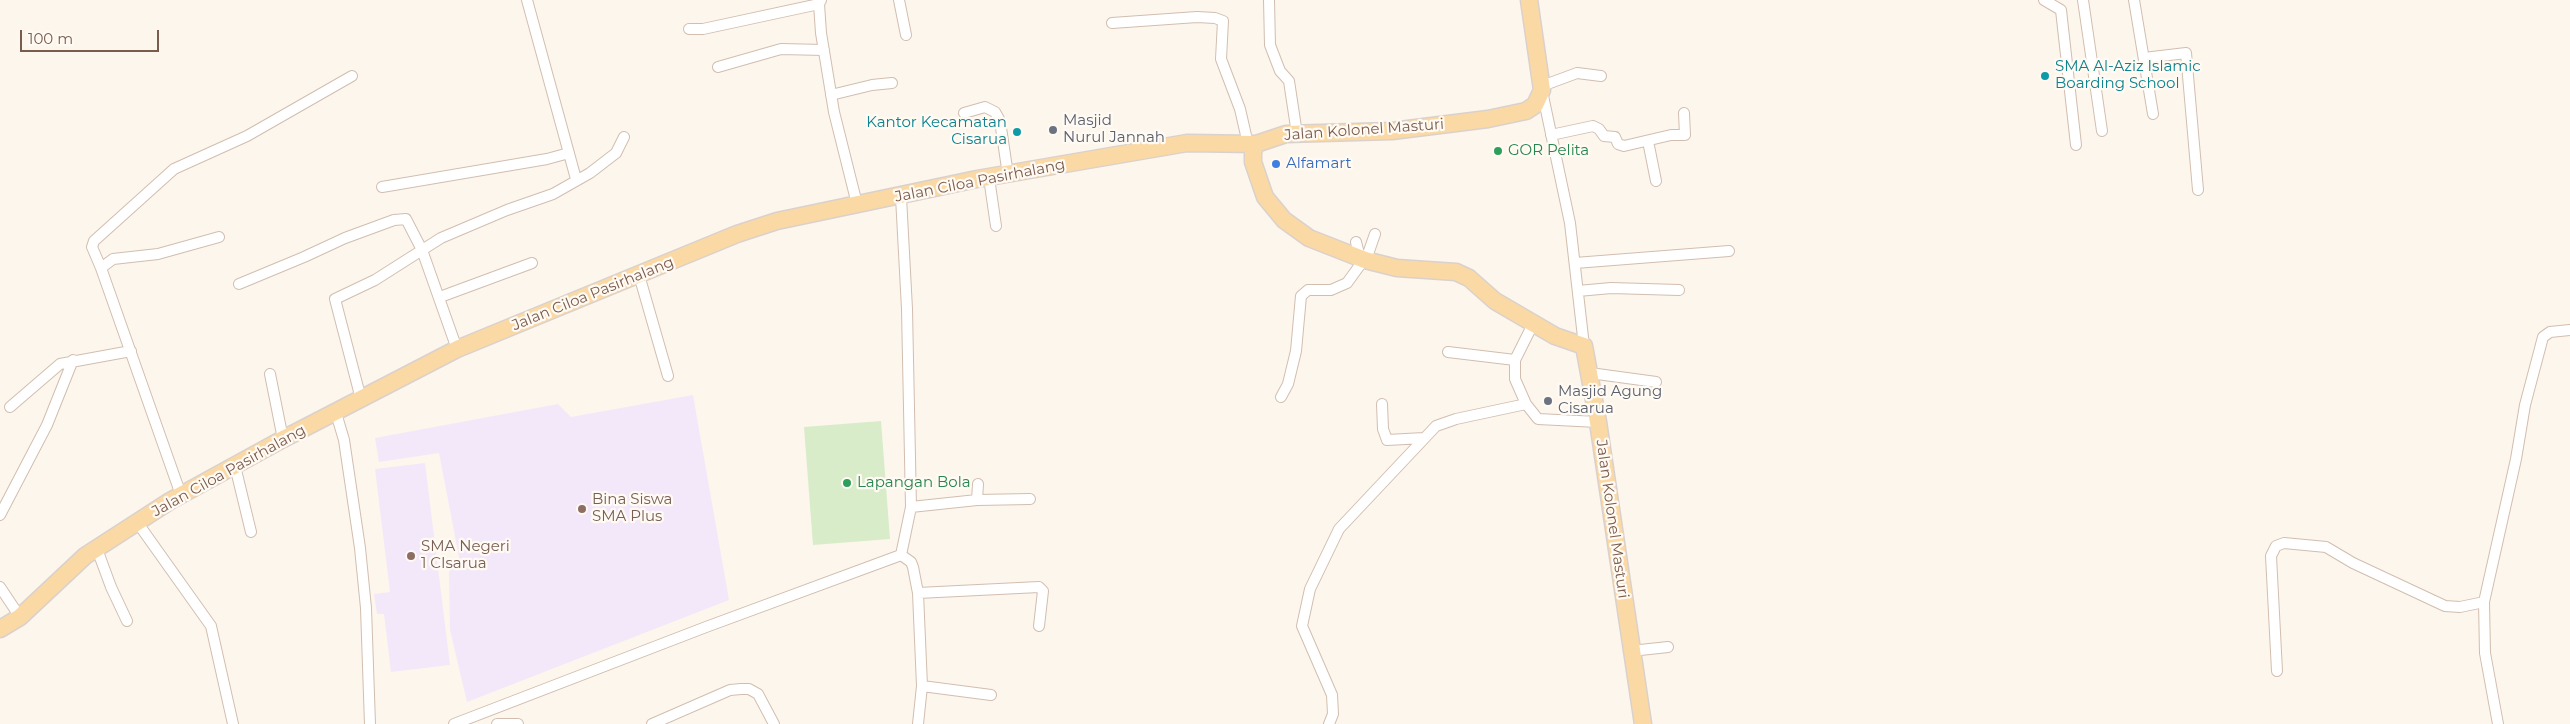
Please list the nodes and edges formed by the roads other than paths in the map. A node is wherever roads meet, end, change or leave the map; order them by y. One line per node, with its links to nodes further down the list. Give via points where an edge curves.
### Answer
1 (527, 0): 30 (street)
2 (899, 0): 11 (street)
3 (1269, 0): 24 (street, via 1270,45 1280,71 1289,81)
4 (1529, 0): 18 (main road)
5 (2044, 0): 29 (street, via 2061,10)
6 (2083, 0): 23 (street)
7 (2134, 0): 13 (street)
8 (820, 2): 10 (street, via 703,29); 12 (street)
9 (1112, 23): 28 (street, via 1198,17 1223,21 1221,59)
10 (689, 29)
11 (906, 35)
12 (824, 50): 14 (street, via 781,49); 19 (street)
13 (2144, 58): 22 (street); 36 (street, via 2186,53)
14 (718, 67)
15 (352, 76): 48 (street, via 247,136 174,169 94,240 92,247)
16 (1601, 76): 18 (street, via 1577,73)
17 (892, 83): 19 (street)
18 (1542, 88): 24 (main road, Jalan Kolonel Masturi, via 1535,105 1508,116 1392,131); 25 (street)
19 (831, 95): 38 (street)
20 (964, 113): 31 (street, via 985,107 995,112 1000,122)
21 (1684, 113): 27 (street, via 1685,135)
22 (2153, 114)
23 (2102, 131)
24 (1297, 134): 28 (main road, Jalan Kolonel Masturi)
25 (1551, 135): 27 (street, via 1593,126 1604,136 1615,137 1621,146); 47 (street)
26 (624, 137): 33 (street, via 616,153 590,173)
27 (1648, 141): 34 (street)
28 (1252, 144): 31 (main road, Jalan Ciloa Pasirhalang, via 1187,143); 45 (main road, via 1255,170 1265,197 1276,212 1309,238)
29 (2076, 144)
30 (569, 152): 33 (street); 35 (street, via 547,159)
31 (1008, 174): 32 (main road, Jalan Ciloa Pasirhalang)
32 (989, 178): 37 (main road, Jalan Ciloa Pasirhalang); 39 (street)
33 (576, 179): 43 (street, via 553,194 441,238)
34 (1656, 182)
35 (382, 187)
36 (2198, 190)
37 (901, 197): 38 (main road, Jalan Ciloa Pasirhalang); 80 (street)
38 (857, 204): 49 (main road, Jalan Ciloa Pasirhalang, via 777,221)
39 (996, 226)
40 (1375, 234): 45 (street)
41 (219, 237): 48 (street, via 158,254 113,259)
42 (1356, 242): 45 (street)
43 (422, 250): 50 (street, via 409,222 402,218 345,238); 53 (street); 67 (street, via 375,280 335,299)
44 (1729, 251): 47 (street)
45 (1362, 259): 54 (main road, via 1412,270 1456,272); 66 (street, via 1347,283 1331,290 1308,290 1301,296 1296,351 1288,384)
46 (532, 263): 53 (street)
47 (1575, 263): 52 (street)
48 (101, 268): 58 (street)
49 (639, 275): 57 (main road, Jalan Ciloa Pasirhalang); 64 (street)
50 (239, 284)
51 (1679, 290): 52 (street, via 1611,288)
52 (1578, 291): 56 (street)
53 (440, 297): 57 (street)
54 (1533, 324): 56 (main road, via 1554,336); 61 (street)
55 (2570, 330): 88 (street, via 2550,332 2543,337 2525,405)
56 (1584, 346): 63 (main road, Jalan Kolonel Masturi)
57 (457, 349): 67 (main road, Jalan Ciloa Pasirhalang)
58 (131, 351): 60 (street); 77 (street)
59 (1448, 352): 61 (street)
60 (73, 360): 70 (street, via 55,367); 81 (street, via 47,425)
61 (1514, 360): 69 (street, via 1515,379)
62 (270, 374): 74 (street)
63 (1590, 374): 65 (street); 72 (main road, Jalan Kolonel Masturi)
64 (668, 376)
65 (1656, 382)
66 (1281, 397)
67 (362, 399): 71 (main road, Jalan Ciloa Pasirhalang)
68 (1382, 404): 73 (street, via 1383,429 1388,440)
69 (1526, 404): 72 (street, via 1538,419); 73 (street, via 1442,423)
70 (10, 407)
71 (336, 413): 74 (main road, Jalan Ciloa Pasirhalang); 99 (street, via 344,440 360,548 366,608)
72 (1598, 422): 94 (main road, Jalan Kolonel Masturi)
73 (1424, 438): 106 (street, via 1344,522 1310,589 1302,626 1332,695)
74 (283, 439): 75 (main road, Jalan Ciloa Pasirhalang)
75 (235, 466): 77 (main road, Jalan Ciloa Pasirhalang); 83 (street)
76 (978, 484): 79 (street)
77 (181, 496): 82 (main road, Jalan Ciloa Pasirhalang)
78 (1030, 499): 79 (street)
79 (978, 500): 80 (street)
80 (911, 507): 85 (street)
81 (0, 515)
82 (136, 522): 84 (main road, Jalan Ciloa Pasirhalang); 98 (street, via 211,626)
83 (251, 532)
84 (97, 549): 89 (main road, Jalan Ciloa Pasirhalang, via 78,562); 90 (street)
85 (901, 555): 87 (street, via 911,562); 100 (street)
86 (0, 587): 89 (street)
87 (918, 593): 91 (street, via 1039,587 1043,591); 96 (street)
88 (2484, 602): 95 (street, via 2460,607 2445,606 2326,547 2284,543 2276,546 2271,556); 108 (street, via 2485,653)
89 (20, 617): 92 (main road, Jalan Ciloa Pasirhalang)
90 (127, 621)
91 (1039, 626)
92 (0, 628)
93 (1668, 647): 94 (street)
94 (1631, 651): 107 (main road, Jalan Kolonel Masturi)
95 (2277, 672)
96 (922, 686): 97 (street); 105 (street)
97 (991, 695)
98 (233, 724)
99 (370, 724)
100 (454, 724)
101 (497, 724): 102 (street)
102 (518, 724)
103 (652, 724): 104 (street, via 741,688 758,694)
104 (774, 724)
105 (918, 724)
106 (1330, 724)
107 (1643, 724)
108 (2498, 724)

